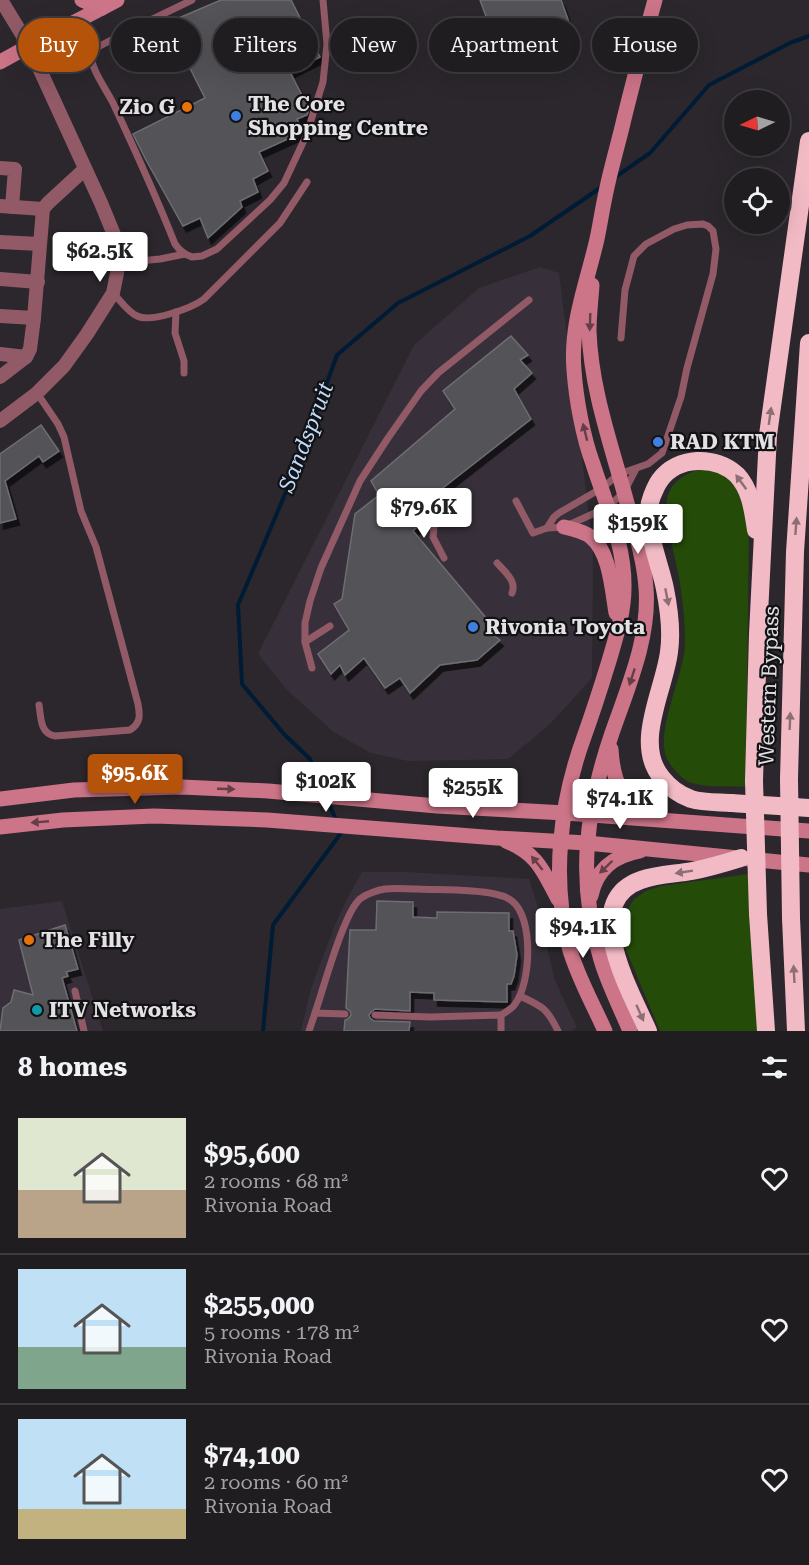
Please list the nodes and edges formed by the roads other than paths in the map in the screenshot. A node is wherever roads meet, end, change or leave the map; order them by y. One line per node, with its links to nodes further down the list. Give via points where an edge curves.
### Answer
1 (1, 0): 9 (street)
2 (82, 0): 7 (main road)
3 (117, 0): 7 (main road)
4 (192, 0): 22 (lane, via 91,53 92,64 175,244)
5 (323, 0): 22 (lane, via 327,44 323,82 301,149 285,183 217,249 202,256)
6 (655, 0): 19 (main road)
7 (102, 8): 8 (main road)
8 (82, 18)
9 (18, 27)
10 (18, 51): 11 (main road)
11 (0, 62)
12 (41, 72): 15 (street)
13 (809, 141): 49 (highway, one-way to 13, via 768,435)
14 (0, 168): 17 (street, via 15,169)
15 (85, 169): 18 (street); 23 (street, via 111,225)
16 (307, 182): 28 (lane, via 280,223 212,292 197,304)
17 (6, 207): 18 (street)
18 (43, 209): 21 (street)
19 (596, 241): 40 (main road, one-way to 40, via 589,331 603,420); 41 (main road, one-way to 19, via 579,410 573,358 574,329)
20 (0, 242): 21 (street)
21 (39, 244): 25 (street)
22 (185, 254): 23 (lane)
23 (119, 263): 26 (street)
24 (0, 279): 25 (street)
25 (38, 282): 30 (street)
26 (113, 293): 28 (lane, via 136,316); 37 (street, via 64,366)
27 (529, 300): 54 (lane, via 438,373 388,438 360,481 321,568 308,612)
28 (176, 312): 35 (lane, via 175,333)
29 (0, 316): 30 (street)
30 (34, 318): 34 (street)
31 (621, 338): 39 (lane, via 625,290 634,256 646,244 674,229 708,226 713,231 716,249 713,274 678,408 662,453)
32 (809, 343): 87 (highway, Western Bypass, one-way to 32, bridge, via 789,779 795,552)
33 (0, 354): 34 (street)
34 (26, 357): 36 (street)
35 (184, 373)
36 (0, 377)
37 (37, 393): 38 (street); 56 (lane, via 64,437 140,717 130,730 49,736)
38 (0, 421)
39 (636, 469): 40 (lane); 42 (lane)
40 (619, 474): 41 (lane); 42 (main road)
41 (602, 488): 45 (main road); 47 (lane, via 559,513)
42 (624, 492): 45 (lane); 57 (main road, one-way to 57, via 641,553 646,610 636,663)
43 (462, 499): 48 (lane, via 434,526 433,537)
44 (516, 501): 47 (lane, via 533,533)
45 (608, 507): 46 (lane); 53 (main road, via 623,563)
46 (564, 527): 47 (lane); 53 (main road, via 591,537 602,551)
47 (547, 528)
48 (444, 558)
49 (762, 558): 59 (highway, one-way to 59, via 751,499 737,476 726,467 713,462 686,462 660,480 651,498 649,529 669,607 670,638 650,735 650,758 671,788 693,799); 86 (highway, bridge, via 754,782)
50 (497, 563): 51 (lane, via 513,583)
51 (512, 593)
52 (330, 626): 54 (lane)
53 (619, 627): 60 (main road, via 574,766)
54 (305, 642): 55 (lane)
55 (312, 668)
56 (39, 705)
57 (610, 738): 61 (main road); 62 (main road, via 612,768 623,794 639,808)
58 (0, 799): 60 (main road, one-way to 60, via 74,790 157,788 268,791)
59 (809, 808)
60 (565, 813): 61 (main road); 66 (main road)
61 (590, 815): 62 (main road); 67 (main road)
62 (673, 821): 64 (main road)
63 (0, 827): 65 (main road, one-way to 63, via 267,820 154,816)
64 (809, 831)
65 (497, 838): 66 (main road); 71 (main road, one-way to 65, via 535,858)
66 (561, 841): 67 (main road); 71 (main road)
67 (587, 843): 68 (main road); 72 (main road)
68 (649, 849): 69 (main road); 72 (main road, one-way to 72, via 620,857 606,866 594,884)
69 (741, 858): 70 (main road); 85 (highway, one-way to 85, via 639,881 616,901 610,928 615,952)
70 (809, 865)
71 (561, 904): 83 (main road, via 574,960)
72 (589, 909): 84 (main road, via 601,959)
73 (75, 991): 79 (lane)
74 (520, 996): 75 (lane, via 528,966 527,933 523,917 512,901 490,893 386,889 360,898 354,906); 78 (lane); 82 (lane, via 546,1010)
75 (315, 1013): 76 (lane); 80 (lane)
76 (345, 1014)
77 (375, 1015): 78 (lane)
78 (501, 1016): 81 (lane)
79 (84, 1031)
80 (309, 1031)
81 (501, 1031)
82 (558, 1031)
83 (605, 1031)
84 (630, 1031)
85 (648, 1031)
86 (766, 1031)
87 (796, 1031)

